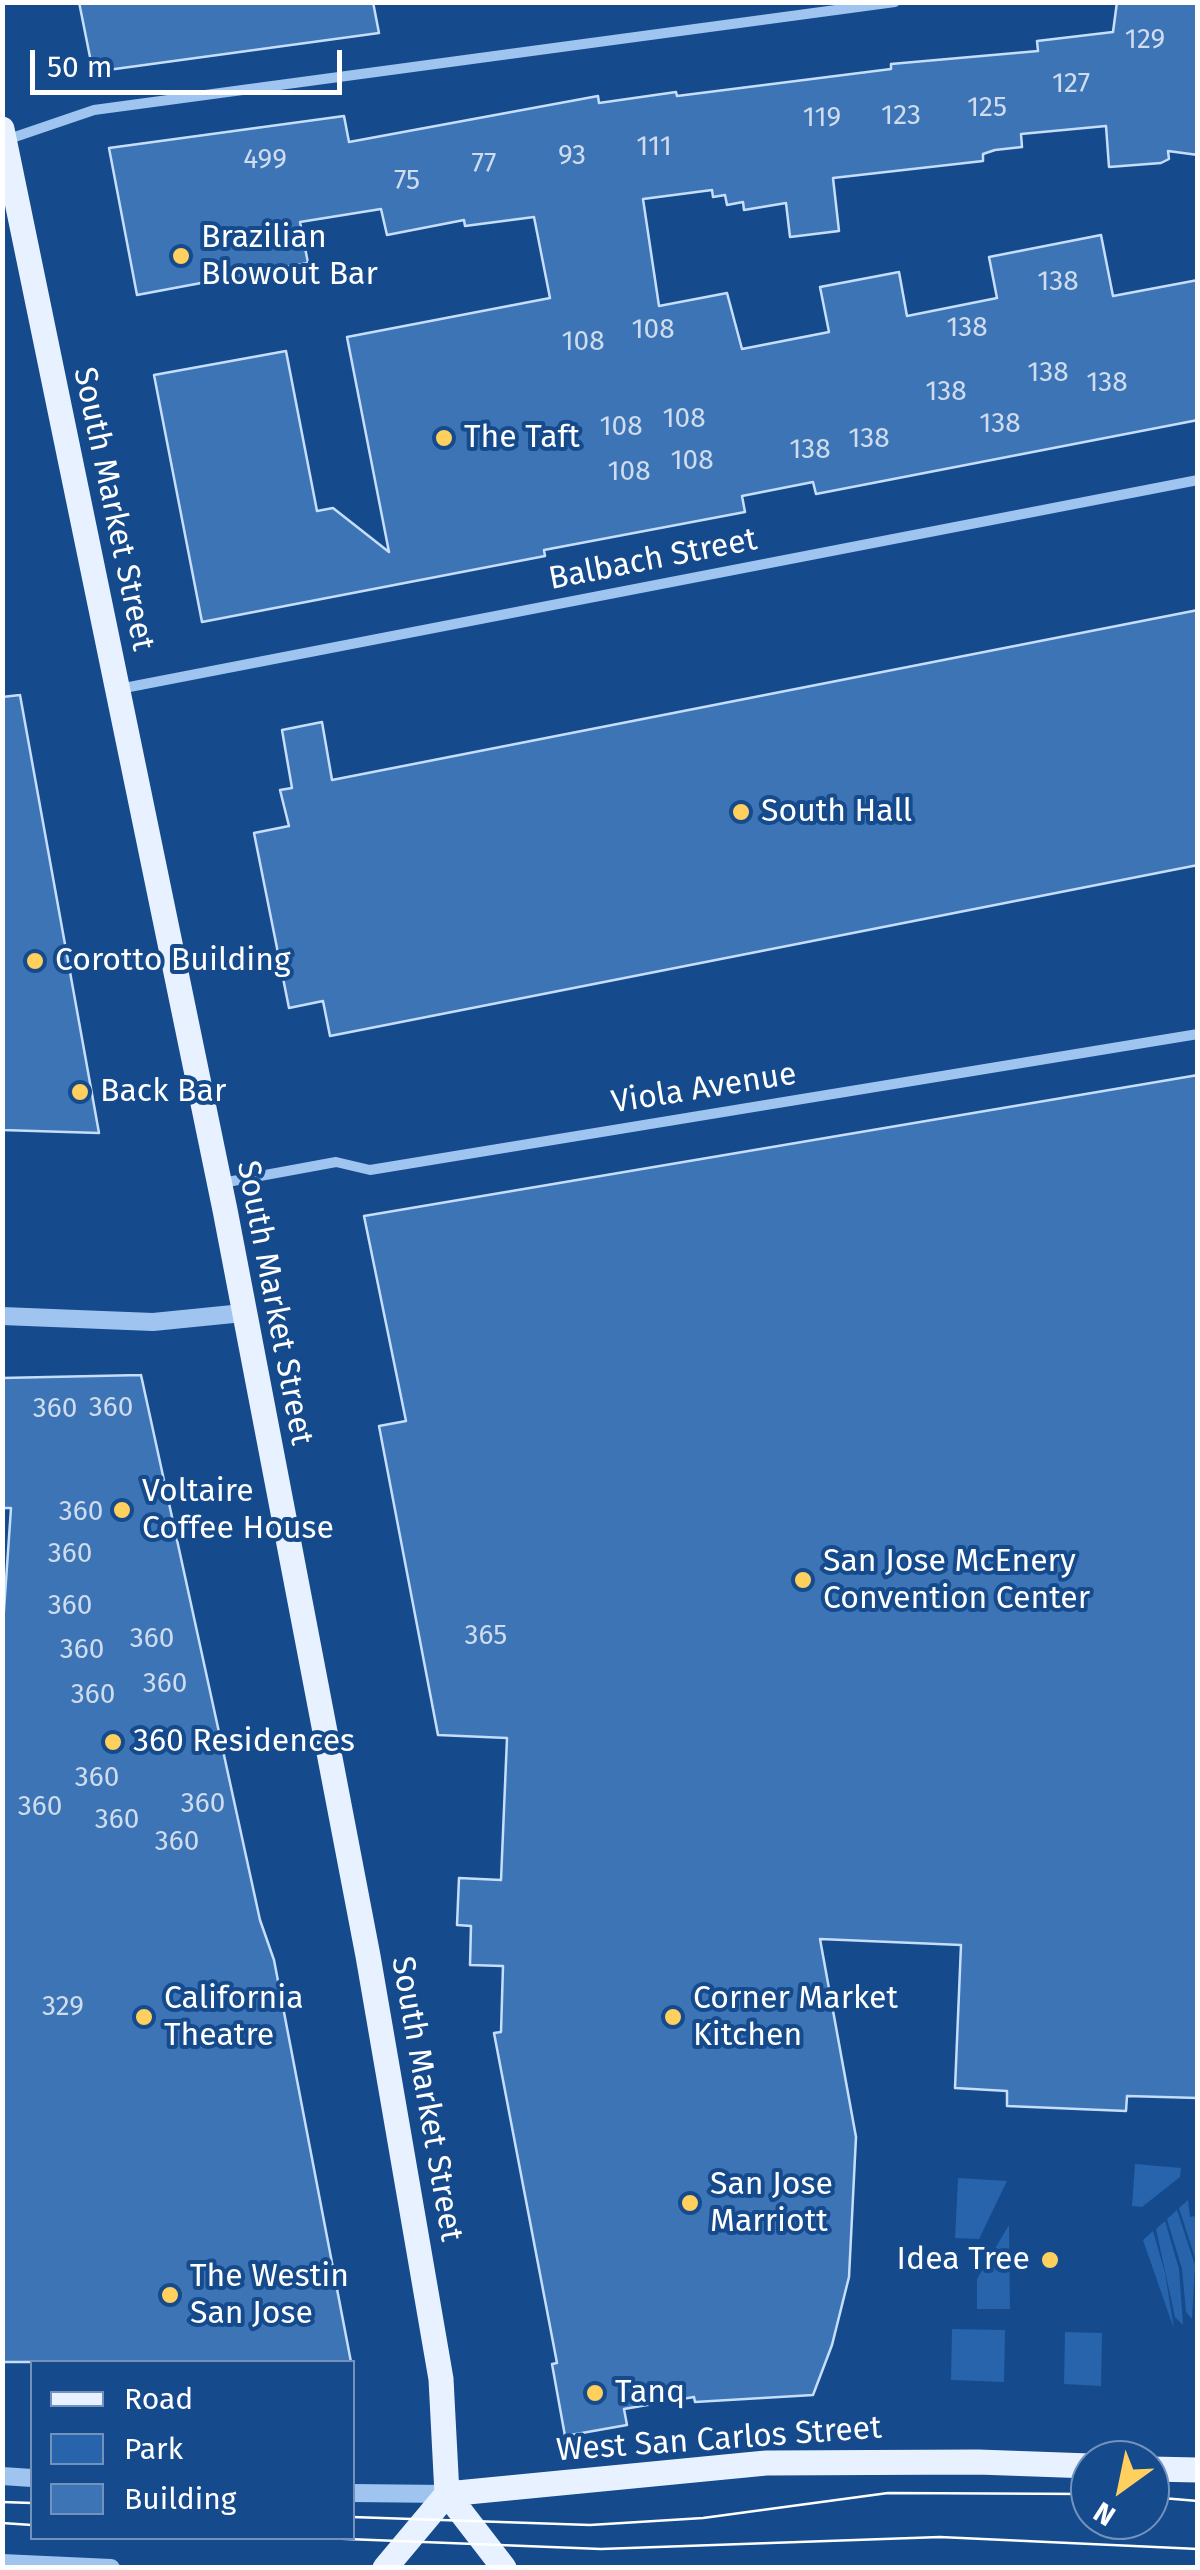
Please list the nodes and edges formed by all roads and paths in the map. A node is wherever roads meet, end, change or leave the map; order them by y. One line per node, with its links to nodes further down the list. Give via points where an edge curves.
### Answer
1 (895, 2): 2 (street, via 94,110)
2 (4, 137): 4 (main road, South Market Street)
3 (1198, 480): 4 (street, Balbach Street)
4 (118, 690): 6 (main road, South Market Street)
5 (1198, 1034): 6 (street, Viola Avenue, via 370,1170 336,1162)
6 (220, 1183): 7 (main road, South Market Street)
7 (242, 1313): 8 (street, via 153,1322); 15 (main road, South Market Street, via 368,1956 441,2379)
8 (2, 1316)
9 (1070, 2465): 15 (main road, West San Carlos Street, via 766,2463)
10 (1170, 2469): 11 (main road)
11 (1198, 2470)
12 (2, 2476): 13 (street)
13 (30, 2478)
14 (355, 2493): 15 (street, West San Carlos Street)
15 (447, 2494): 18 (main road); 19 (main road)
16 (2, 2563): 17 (street)
17 (112, 2568)
18 (385, 2568)
19 (504, 2568)

